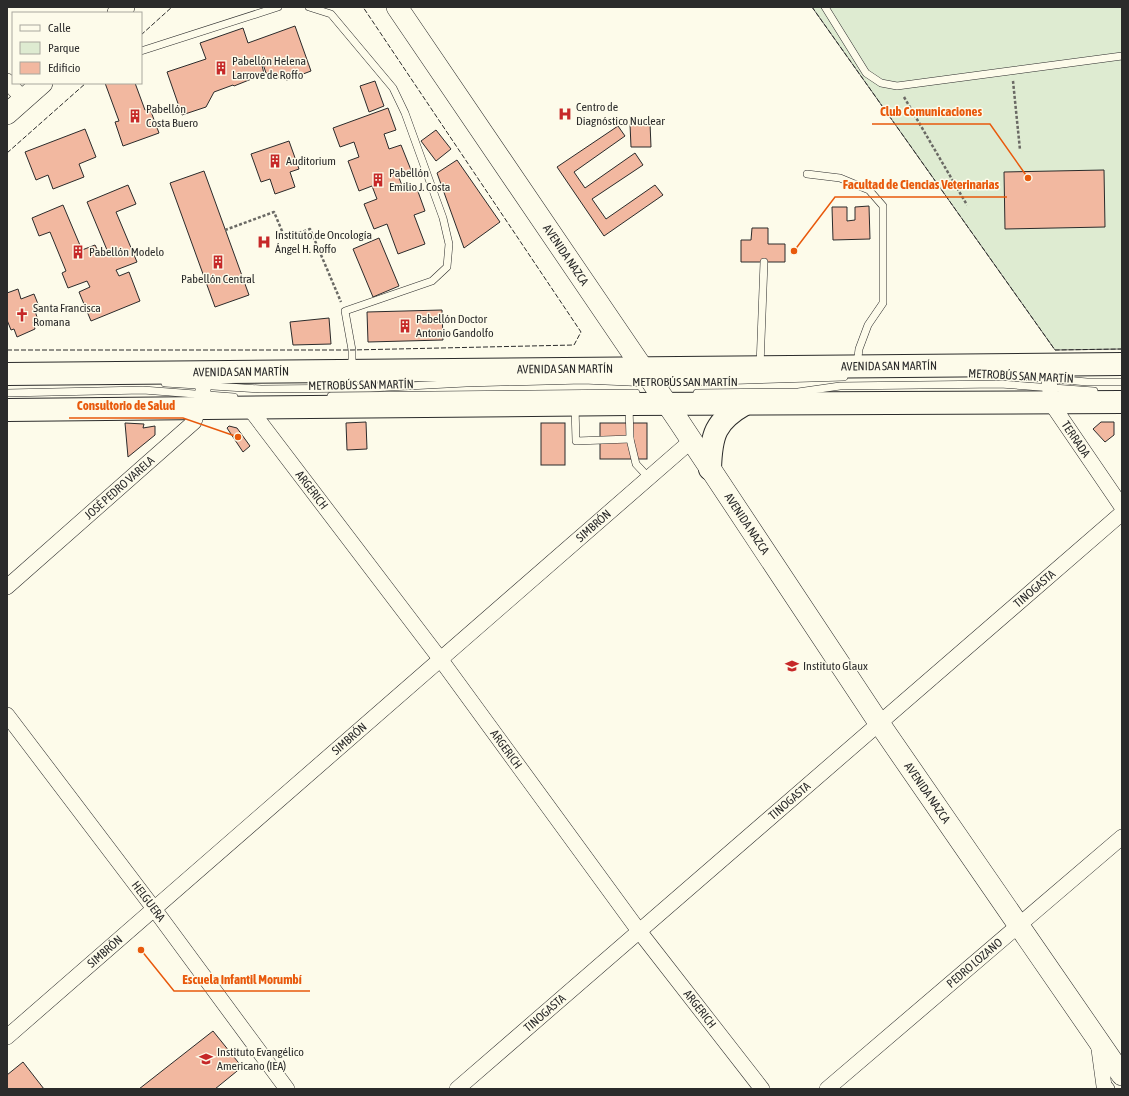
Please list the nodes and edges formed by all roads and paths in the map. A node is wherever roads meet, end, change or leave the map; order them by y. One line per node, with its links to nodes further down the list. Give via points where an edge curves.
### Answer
1 (278, 7): 5 (lane)
2 (309, 7): 18 (lane, via 331,14 393,88 405,113 443,218 449,244 447,267 432,281)
3 (397, 7): 29 (main road, AVENIDA NAZCA)
4 (825, 7): 10 (lane, via 866,73 881,83)
5 (142, 51)
6 (1122, 56): 7 (lane)
7 (1012, 70): 10 (lane); 13 (path)
8 (7, 81): 11 (street)
9 (41, 84): 11 (main road)
10 (897, 86): 15 (path)
11 (24, 100): 12 (main road)
12 (7, 114)
13 (1020, 150)
14 (807, 174): 22 (lane, via 840,178 869,190 883,206 883,303 868,325 859,349)
15 (967, 204)
16 (225, 230): 18 (path, via 274,212 285,238 310,229)
17 (764, 262): 20 (lane)
18 (345, 311): 21 (lane, via 352,350)
19 (1122, 364): 27 (main road, AVENIDA SAN MARTÍN)
20 (760, 368): 22 (main road, AVENIDA SAN MARTÍN); 29 (main road, AVENIDA SAN MARTÍN)
21 (352, 372): 28 (main road, AVENIDA SAN MARTÍN); 29 (main road, AVENIDA SAN MARTÍN)
22 (856, 372): 27 (main road, AVENIDA SAN MARTÍN); 29 (lane, METROBÚS SAN MARTÍN)
23 (7, 374): 28 (main road, AVENIDA SAN MARTÍN)
24 (1000, 374): 27 (lane, METROBÚS SAN MARTÍN)
25 (1122, 382): 27 (lane, METROBÚS SAN MARTÍN)
26 (84, 383): 28 (lane, METROBÚS SAN MARTÍN, via 154,383)
27 (1050, 384): 30 (lane, METROBÚS SAN MARTÍN); 32 (lane, METROBÚS SAN MARTÍN, via 840,386 798,392); 34 (main road, AVENIDA SAN MARTÍN); 35 (main road, AVENIDA SAN MARTÍN); 42 (street, TERRADA)
28 (202, 390): 29 (lane, METROBÚS SAN MARTÍN, via 370,388 466,382 583,380); 31 (lane, METROBÚS SAN MARTÍN); 33 (main road, AVENIDA SAN MARTÍN); 37 (main road, AVENIDA SAN MARTÍN); 44 (street, JOSÉ PEDRO VARELA, via 194,422)
29 (651, 391): 33 (lane, METROBÚS SAN MARTÍN); 35 (main road, AVENIDA SAN MARTÍN); 36 (main road, AVENIDA SAN MARTÍN); 38 (lane); 39 (main road, AVENIDA NAZCA)
30 (1101, 391)
31 (7, 393)
32 (690, 393)
33 (248, 401): 36 (main road, AVENIDA SAN MARTÍN); 45 (street, ARGERICH)
34 (1122, 402)
35 (745, 404): 40 (main road, via 723,419 715,432 710,452)
36 (575, 405): 38 (lane, via 576,441)
37 (7, 410)
38 (630, 439): 41 (lane, via 636,464)
39 (691, 441): 40 (main road, AVENIDA NAZCA); 41 (street, SIMBRÓN)
40 (710, 469): 47 (main road, AVENIDA NAZCA)
41 (649, 478): 45 (street, SIMBRÓN)
42 (1122, 507)
43 (1122, 513): 47 (street, TINOGASTA)
44 (7, 587)
45 (441, 660): 49 (street, SIMBRÓN); 51 (street, ARGERICH)
46 (7, 715): 49 (street, HELGUERA)
47 (879, 723): 50 (main road, AVENIDA NAZCA); 51 (street, TINOGASTA)
48 (1122, 837): 50 (street, PEDRO LOZANO)
49 (155, 910): 52 (street, SIMBRÓN); 56 (street, HELGUERA)
50 (1019, 925): 53 (main road, AVENIDA NAZCA); 59 (street, PEDRO LOZANO)
51 (639, 930): 57 (street, TINOGASTA); 58 (street, ARGERICH)
52 (7, 1037)
53 (1097, 1040): 54 (street, AVENIDA NAZCA); 55 (main road, AVENIDA NAZCA); 60 (street, AVENIDA NAZCA, via 1104,1086)
54 (1122, 1054)
55 (1122, 1075)
56 (287, 1089)
57 (457, 1089)
58 (762, 1089)
59 (827, 1089)
60 (1107, 1089)

